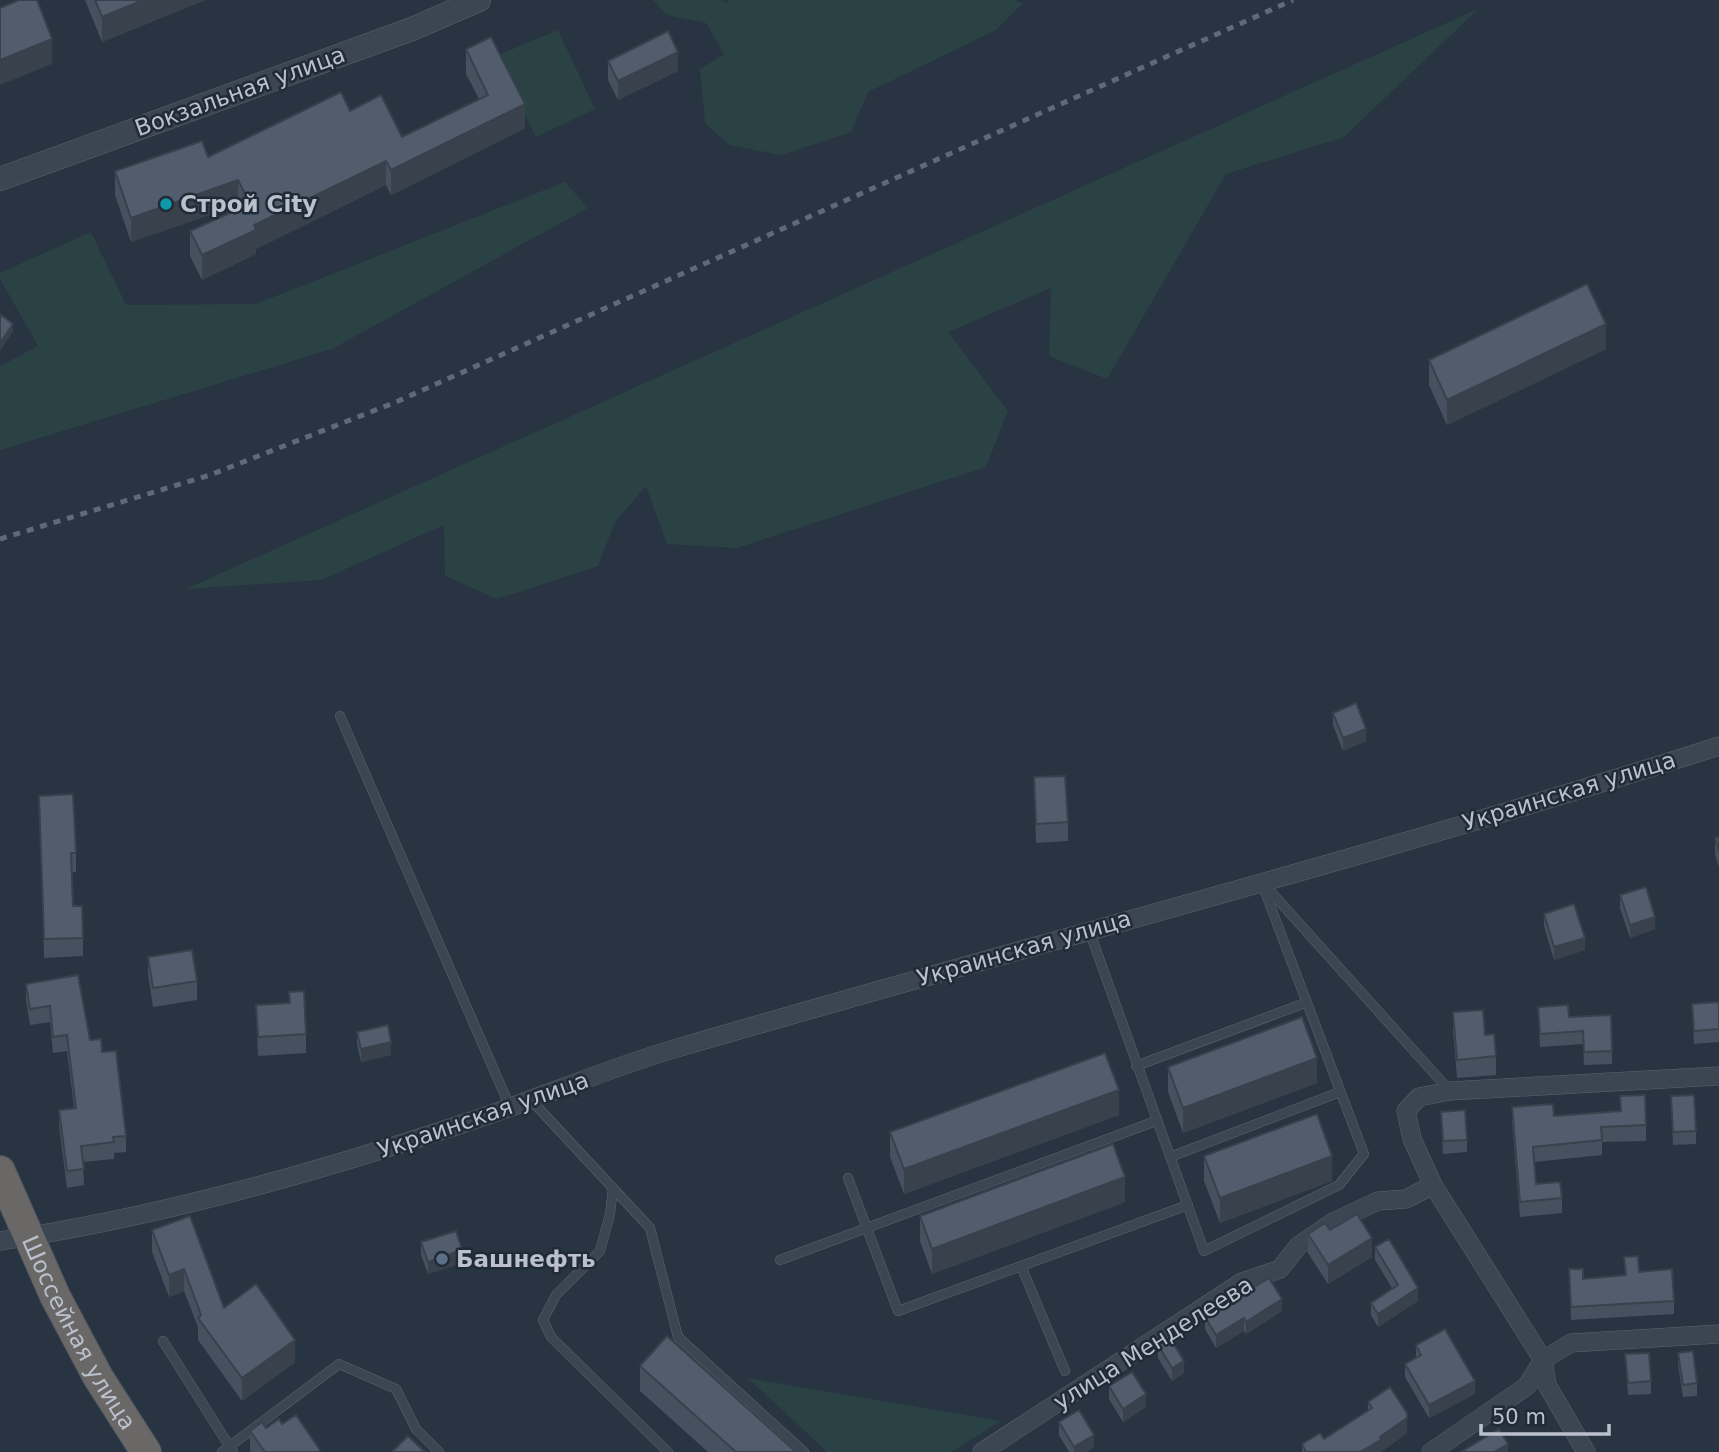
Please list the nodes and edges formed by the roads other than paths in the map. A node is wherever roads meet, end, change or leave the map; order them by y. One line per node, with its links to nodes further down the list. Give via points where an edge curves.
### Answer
1 (479, 0): 2 (street, Вокзальная улица, via 412,29)
2 (0, 178)
3 (340, 716): 13 (lane)
4 (1719, 746): 5 (street, Украинская улица)
5 (1261, 881): 6 (street, Украинская улица); 7 (lane); 10 (lane)
6 (1089, 930): 8 (lane); 12 (street, Украинская улица, via 648,1057)
7 (1306, 1003): 8 (lane); 11 (lane)
8 (1136, 1066): 14 (lane)
9 (1719, 1076): 10 (street)
10 (1450, 1091): 18 (street, via 1419,1097 1406,1111 1412,1139)
11 (1340, 1093): 15 (lane); 20 (lane, via 1364,1154 1339,1185 1204,1251)
12 (531, 1100): 13 (street, Украинская улица); 19 (lane)
13 (510, 1107): 22 (street, Украинская улица, via 335,1166)
14 (1156, 1121): 15 (lane); 21 (lane)
15 (1170, 1157): 20 (lane)
16 (0, 1171): 22 (highway, Шоссейная улица)
17 (848, 1178): 21 (lane)
18 (1433, 1185): 27 (street); 34 (street, улица Менделеева, via 1405,1199 1378,1201 1334,1222 1298,1246 1280,1269 1242,1282)
19 (613, 1188): 32 (lane, via 600,1251 556,1295 542,1320 551,1337); 33 (lane, via 649,1228 678,1338)
20 (1188, 1206): 24 (lane)
21 (867, 1230): 23 (lane); 24 (lane, via 898,1311)
22 (14, 1239): 30 (highway, Шоссейная улица)
23 (780, 1260)
24 (1021, 1266): 28 (lane)
25 (1719, 1334): 27 (street, via 1571,1343)
26 (163, 1341): 29 (lane)
27 (1543, 1360): 35 (street, via 1527,1385); 36 (street, via 1547,1385)
28 (1065, 1371)
29 (229, 1450): 31 (lane, via 339,1364 396,1389 416,1429)
30 (146, 1452)
31 (439, 1452)
32 (668, 1452)
33 (804, 1452)
34 (982, 1452)
35 (1431, 1452)
36 (1586, 1452)

